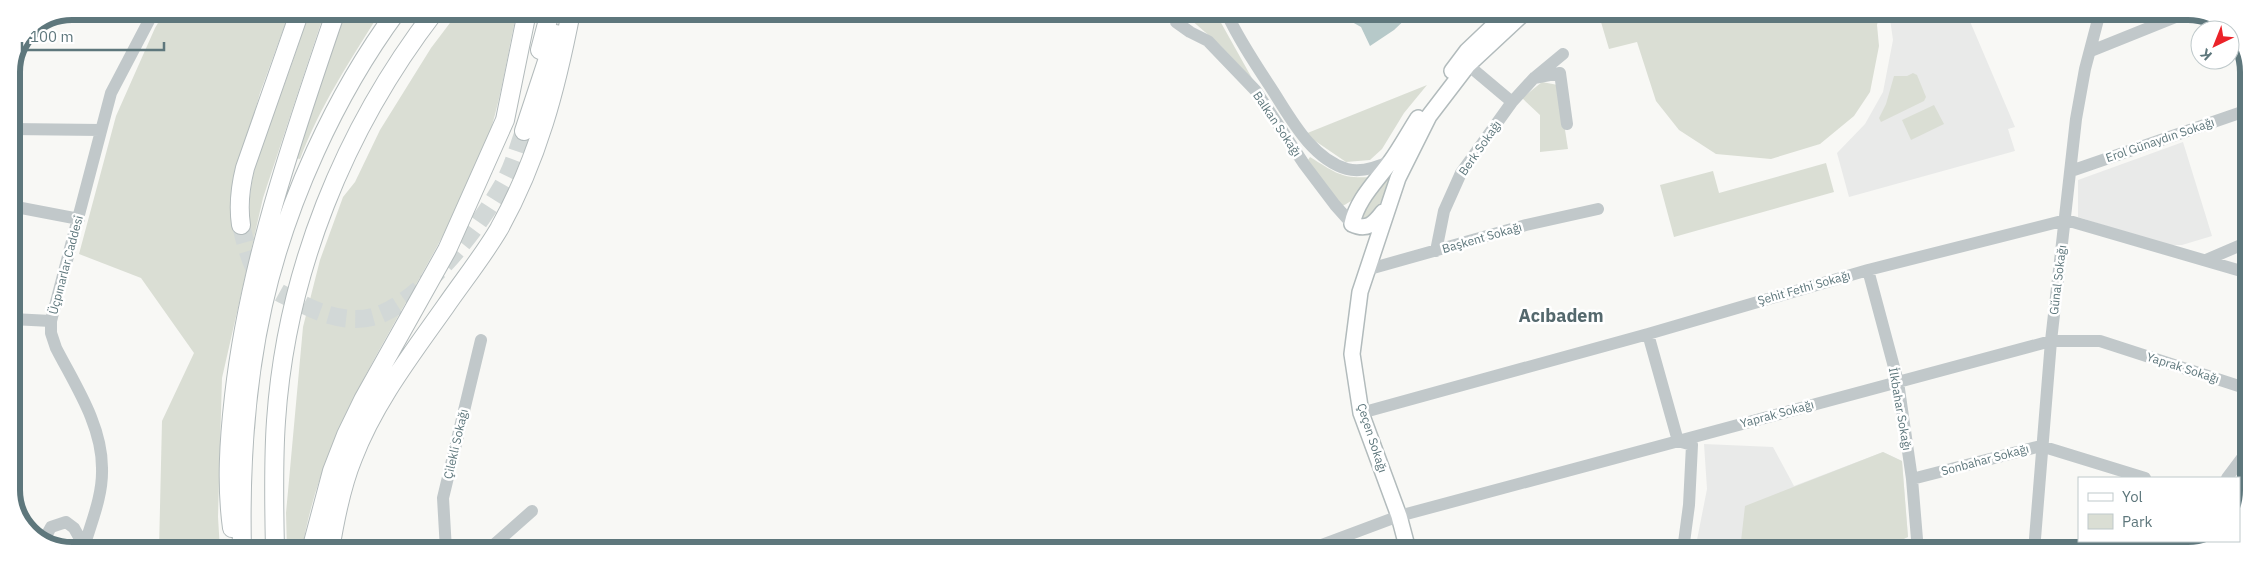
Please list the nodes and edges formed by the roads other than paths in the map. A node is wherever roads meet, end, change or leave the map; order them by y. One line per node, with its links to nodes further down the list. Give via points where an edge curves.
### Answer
1 (149, 20): 25 (street, Üçpınarlar Caddesi, via 111,93)
2 (297, 20): 34 (highway, via 245,168 239,192)
3 (333, 20): 62 (highway, via 266,227 249,293 230,432 229,503)
4 (392, 20): 63 (highway, via 326,130 278,250 263,305 253,361 246,420)
5 (429, 20): 64 (highway, via 387,79 364,120 342,164 306,259 292,312 276,420)
6 (525, 20): 65 (highway, via 505,120 447,250 346,435 332,471)
7 (548, 20): 17 (highway, via 524,132)
8 (561, 20): 17 (highway)
9 (568, 20): 17 (highway)
10 (1176, 20): 33 (street, Balkan Sokağı, via 1208,41 1256,91 1304,164)
11 (1230, 20): 26 (street, Balkan Sokağı, via 1296,129 1306,140 1347,169 1370,169)
12 (1500, 20): 26 (main road, via 1467,51)
13 (1516, 20): 19 (main road, Çeçen Sokağı)
14 (2098, 20): 16 (street, Günal Sokağı)
15 (2168, 20): 16 (street)
16 (2091, 51): 27 (street, Günal Sokağı, via 2076,120)
17 (557, 52): 58 (highway, via 554,93 520,189 498,230 379,404 352,460)
18 (1563, 54): 20 (street, Berk Sokağı)
19 (1468, 65): 21 (street); 29 (main road, Çeçen Sokağı, via 1429,116)
20 (1534, 78): 21 (street, Berk Sokağı); 23 (street, via 1560,73)
21 (1512, 102): 37 (street, Berk Sokağı, via 1460,173 1444,211)
22 (2240, 113): 27 (street, Erol Günaydın Sokağı)
23 (1567, 124)
24 (20, 128): 25 (street)
25 (101, 130): 31 (street, Üçpınarlar Caddesi)
26 (1391, 161): 33 (main road, via 1360,203)
27 (2071, 171): 32 (street, Günal Sokağı)
28 (20, 208): 31 (street)
29 (1387, 208): 33 (main road, Çeçen Sokağı, via 1369,227); 36 (main road, Çeçen Sokağı)
30 (1598, 209): 37 (street, Başkent Sokağı, via 1526,225)
31 (79, 219): 43 (street, Üçpınarlar Caddesi)
32 (2066, 220): 38 (street); 40 (street, Şehit Fethi Sokağı); 46 (street, Günal Sokağı)
33 (1352, 224): 36 (main road)
34 (241, 225)
35 (2240, 245): 38 (street)
36 (1375, 248): 39 (main road, Çeçen Sokağı)
37 (1436, 251): 39 (street, Başkent Sokağı)
38 (2206, 260): 41 (street)
39 (1366, 270): 49 (main road, Çeçen Sokağı, via 1352,354)
40 (1868, 270): 44 (street, Şehit Fethi Sokağı); 47 (street, İlkbahar Sokağı)
41 (2240, 271)
42 (20, 319): 43 (street)
43 (51, 321): 61 (street, Üçpınarlar Caddesi, via 50,333 56,348 99,437 102,468 99,499)
44 (1648, 334): 49 (street, Şehit Fethi Sokağı); 50 (street)
45 (481, 340): 68 (street, Çilekli Sokağı, via 443,498)
46 (2051, 340): 47 (street, Yaprak Sokağı); 48 (street, Yaprak Sokağı, via 2100,341); 51 (street, Günal Sokağı)
47 (1898, 382): 50 (street, Yaprak Sokağı); 55 (street, İlkbahar Sokağı)
48 (2240, 386)
49 (1361, 413): 57 (main road, Çeçen Sokağı)
50 (1678, 441): 57 (street, Yaprak Sokağı); 72 (street, via 1692,445 1689,505)
51 (2041, 446): 53 (street, Sonbahar Sokağı); 55 (street, Sonbahar Sokağı); 74 (street, Günal Sokağı)
52 (2240, 461): 54 (street)
53 (2142, 477)
54 (2229, 477)
55 (1912, 480): 73 (street, İlkbahar Sokağı)
56 (532, 512): 69 (street)
57 (1398, 516): 70 (street, Yaprak Sokağı); 71 (main road, Çeçen Sokağı)
58 (334, 523): 66 (highway); 67 (highway)
59 (47, 535): 60 (street, via 51,527 66,522 74,528)
60 (81, 542)
61 (86, 542)
62 (233, 542)
63 (242, 542)
64 (275, 542)
65 (313, 542)
66 (331, 542)
67 (338, 542)
68 (446, 542)
69 (497, 542)
70 (1329, 542)
71 (1406, 542)
72 (1682, 542)
73 (1917, 542)
74 (2033, 542)

